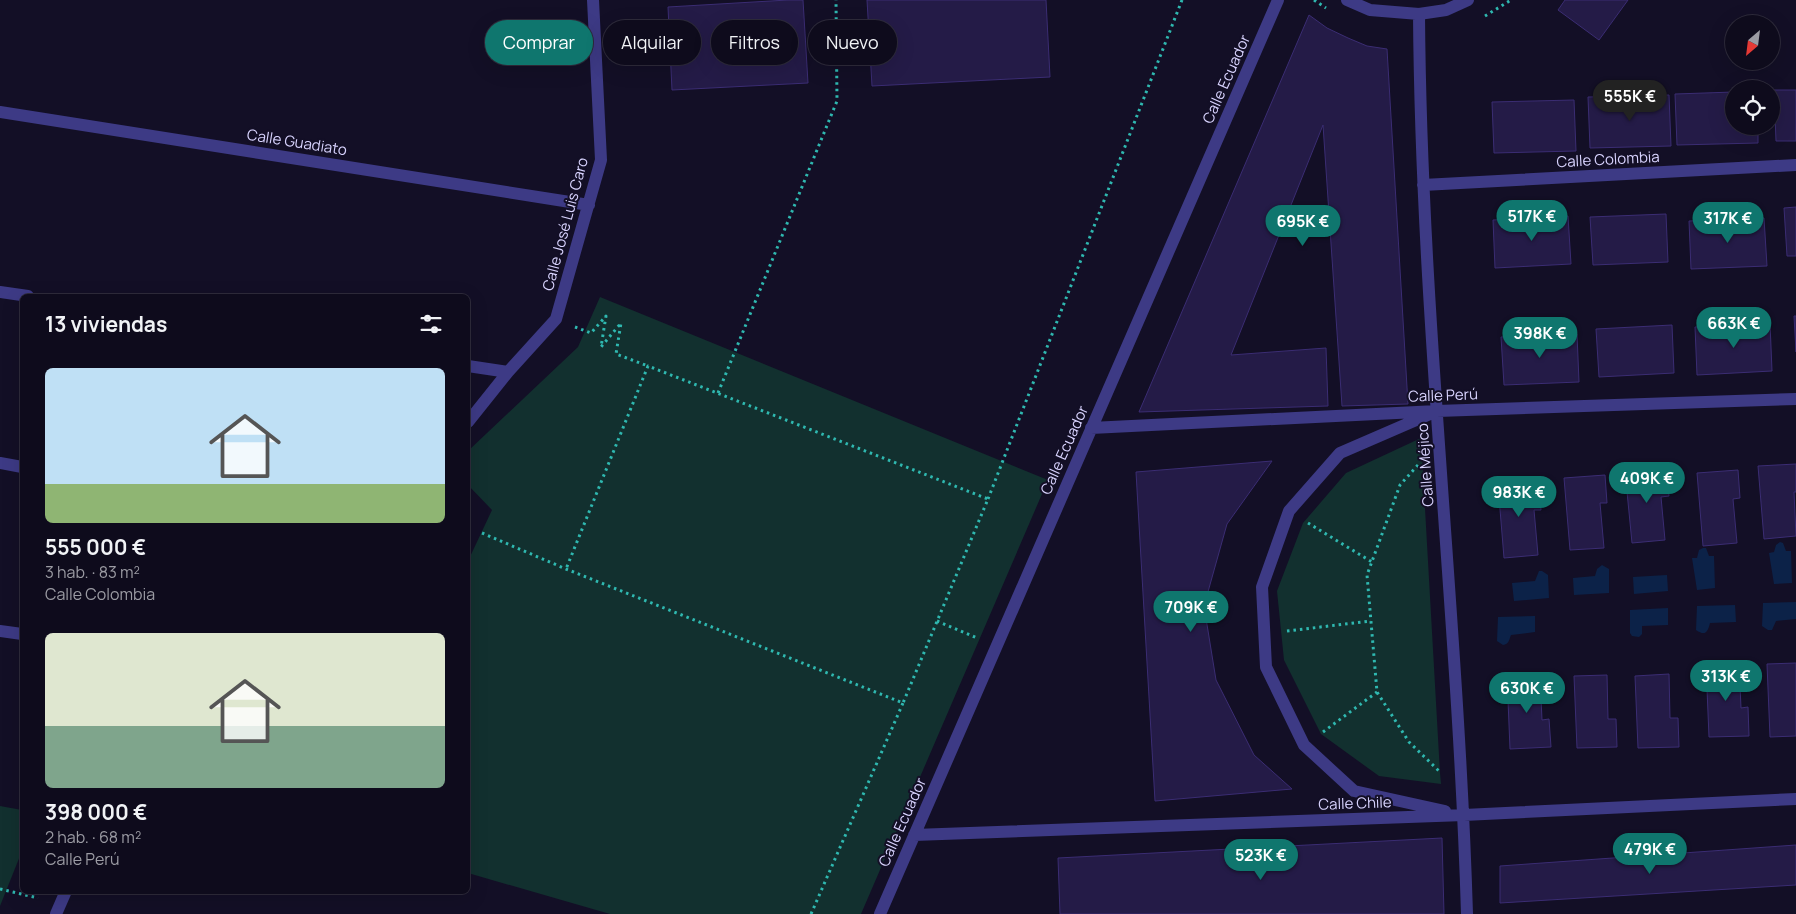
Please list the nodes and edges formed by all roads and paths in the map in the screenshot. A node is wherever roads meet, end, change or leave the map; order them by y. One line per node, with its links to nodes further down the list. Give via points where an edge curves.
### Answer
1 (593, 0): 11 (street, Calle José Luis Caro, via 601,160)
2 (836, 0): 18 (path, via 837,101)
3 (1182, 0): 26 (path)
4 (1278, 0): 22 (street, Calle Ecuador)
5 (1348, 0): 7 (street, via 1370,10)
6 (1468, 0): 7 (street, via 1446,10)
7 (1419, 14): 10 (street, Calle Méjico)
8 (0, 112): 11 (street, Calle Guadiato)
9 (1796, 165): 10 (street, Calle Colombia)
10 (1423, 185): 20 (street, Calle Méjico)
11 (589, 205): 14 (street, Calle José Luis Caro)
12 (0, 292): 13 (street)
13 (20, 295)
14 (556, 320): 16 (path, via 591,333 606,316 601,347 620,323 616,354); 17 (street, Calle José Luis Caro)
15 (470, 366): 17 (street)
16 (648, 366): 18 (path); 30 (path)
17 (508, 372): 21 (street, Calle José Luis Caro)
18 (718, 393): 26 (path)
19 (1796, 399): 20 (street, Calle Perú)
20 (1437, 411): 22 (street, Calle Perú); 23 (street, Calle Méjico); 27 (street, via 1340,453)
21 (470, 420)
22 (1091, 428): 43 (street, Calle Ecuador)
23 (1440, 440): 29 (path, via 1400,485); 40 (street, Calle Méjico)
24 (0, 463): 25 (street)
25 (20, 467)
26 (988, 499): 31 (path)
27 (1288, 511): 29 (path); 35 (street, via 1262,587)
28 (482, 533): 30 (path)
29 (1372, 562): 32 (path, via 1367,574)
30 (566, 569): 38 (path)
31 (937, 621): 34 (path); 38 (path)
32 (1371, 622): 35 (path); 37 (path)
33 (0, 631): 36 (street)
34 (963, 632)
35 (1265, 633): 39 (street, via 1266,667)
36 (20, 634)
37 (1377, 692): 39 (path); 40 (path, via 1408,742 1440,772)
38 (903, 703): 47 (path)
39 (1304, 745): 42 (street, via 1354,791)
40 (1462, 779): 42 (street, Calle Méjico)
41 (1796, 799): 42 (street, Calle Chile)
42 (1464, 815): 43 (street, Calle Chile); 49 (street, Calle Méjico)
43 (914, 835): 48 (street, Calle Ecuador)
44 (0, 889): 46 (path)
45 (65, 894): 46 (street)
46 (58, 909)
47 (811, 914)
48 (880, 914)
49 (1467, 914)

